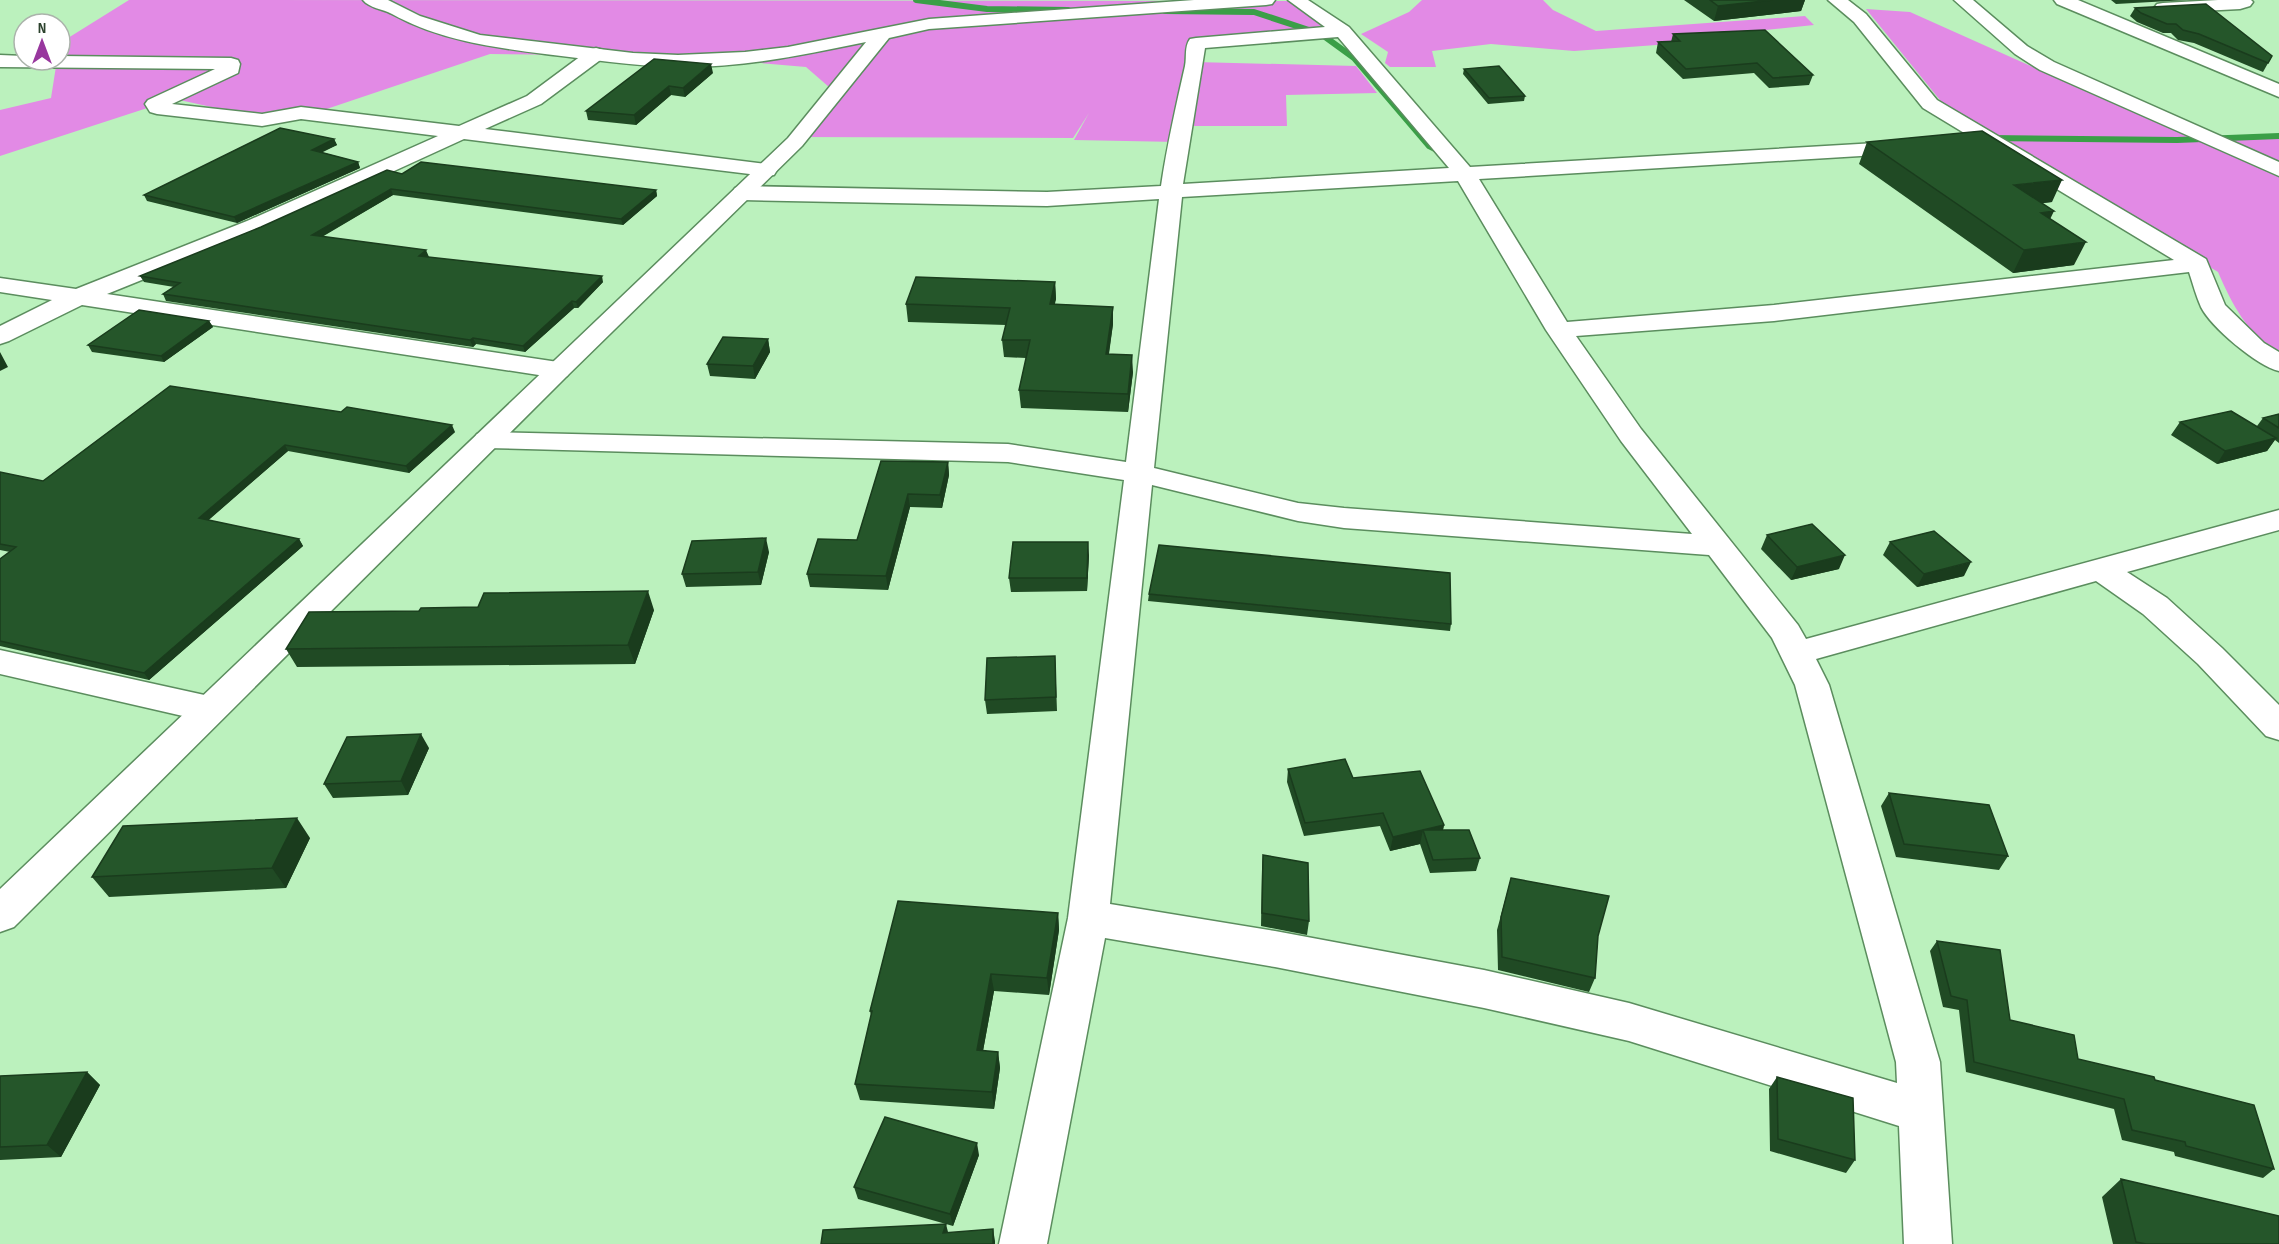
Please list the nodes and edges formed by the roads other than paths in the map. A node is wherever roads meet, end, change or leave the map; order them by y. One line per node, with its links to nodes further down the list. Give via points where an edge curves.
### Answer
1 (372, 0): 13 (street, via 414,20 478,40)
2 (1266, 0): 12 (street, via 940,23)
3 (1297, 0): 11 (street)
4 (1837, 0): 17 (street, via 1860,18 1930,104)
5 (1963, 0): 21 (street, via 2021,50 2047,66)
6 (2063, 0): 10 (street)
7 (2242, 0): 8 (street, via 2240,4)
8 (2147, 9)
9 (2124, 10): 10 (street)
10 (2089, 12): 15 (street)
11 (1343, 31): 22 (street); 24 (street, via 1196,43 1196,62)
12 (883, 33): 13 (street, via 745,58 678,61); 20 (street, via 795,142)
13 (596, 54): 16 (street, via 534,100)
14 (0, 61): 16 (street, via 231,64 231,69 222,75 155,104 157,108 262,120 301,113)
15 (2279, 91)
16 (458, 133): 20 (street); 27 (street, via 255,226)
17 (1995, 142): 18 (street); 25 (street)
18 (1960, 144)
19 (1926, 146): 22 (street)
20 (766, 170): 23 (street)
21 (2279, 170)
22 (1464, 173): 24 (street); 28 (street)
23 (743, 193): 24 (street, via 1047,199); 31 (street)
24 (1171, 193): 33 (street)
25 (2198, 264): 28 (street, via 1774,313); 30 (street, via 2214,308 2256,349)
26 (0, 285): 27 (street)
27 (78, 297): 29 (street); 31 (street)
28 (1559, 330): 35 (street, via 1631,435)
29 (0, 336)
30 (2279, 363)
31 (558, 369): 32 (street)
32 (487, 440): 33 (street, via 1008,453); 39 (street)
33 (1138, 473): 35 (street, via 1298,512 1344,518); 42 (street)
34 (2279, 519): 36 (street)
35 (1718, 546): 37 (street, via 1786,633)
36 (2099, 568): 37 (street); 40 (street, via 2155,606)
37 (1796, 653): 43 (street, via 1812,685 1917,1062)
38 (0, 662): 39 (street)
39 (209, 709): 41 (street)
40 (2279, 727)
41 (0, 915)
42 (1088, 918): 43 (street, via 1298,954 1573,1009 1629,1022); 44 (street)
43 (1920, 1111): 45 (street)
44 (1023, 1244)
45 (1928, 1244)

